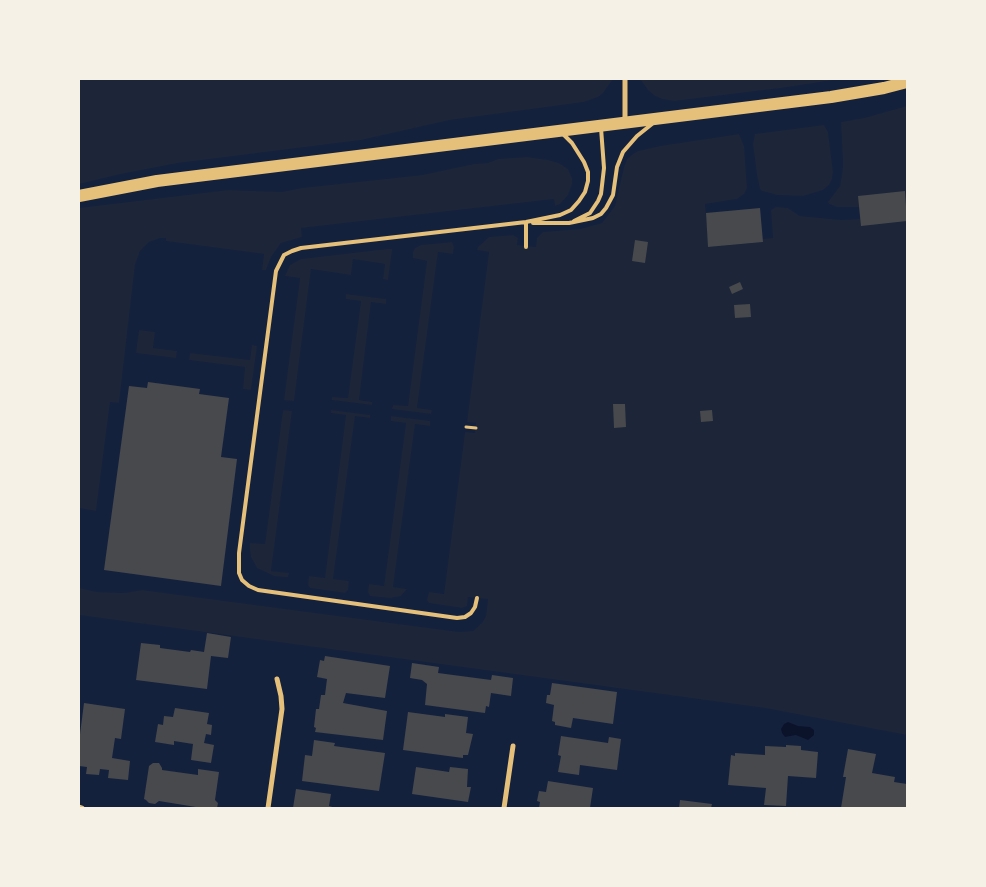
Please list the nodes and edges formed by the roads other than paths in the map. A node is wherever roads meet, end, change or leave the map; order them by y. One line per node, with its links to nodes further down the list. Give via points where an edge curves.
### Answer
1 (625, 79): 4 (street)
2 (907, 82): 3 (main road, via 830,97)
3 (658, 119): 4 (main road); 9 (lane, via 622,152 613,195 606,208 593,218)
4 (625, 123): 5 (main road)
5 (601, 126): 6 (main road); 9 (lane, via 604,168 601,194 590,213)
6 (559, 132): 7 (main road, via 157,181); 8 (lane, via 584,162 588,172 585,192 571,210 549,219)
7 (79, 196)
8 (526, 222): 9 (lane); 10 (lane); 11 (lane, via 301,248 284,255 274,283 239,553 242,580 258,590 457,618 471,613)
9 (569, 224)
10 (526, 246)
11 (477, 598)
12 (277, 679): 16 (street, via 282,709)
13 (513, 746): 17 (street)
14 (79, 807): 15 (street)
15 (82, 808)
16 (268, 808)
17 (504, 808)

